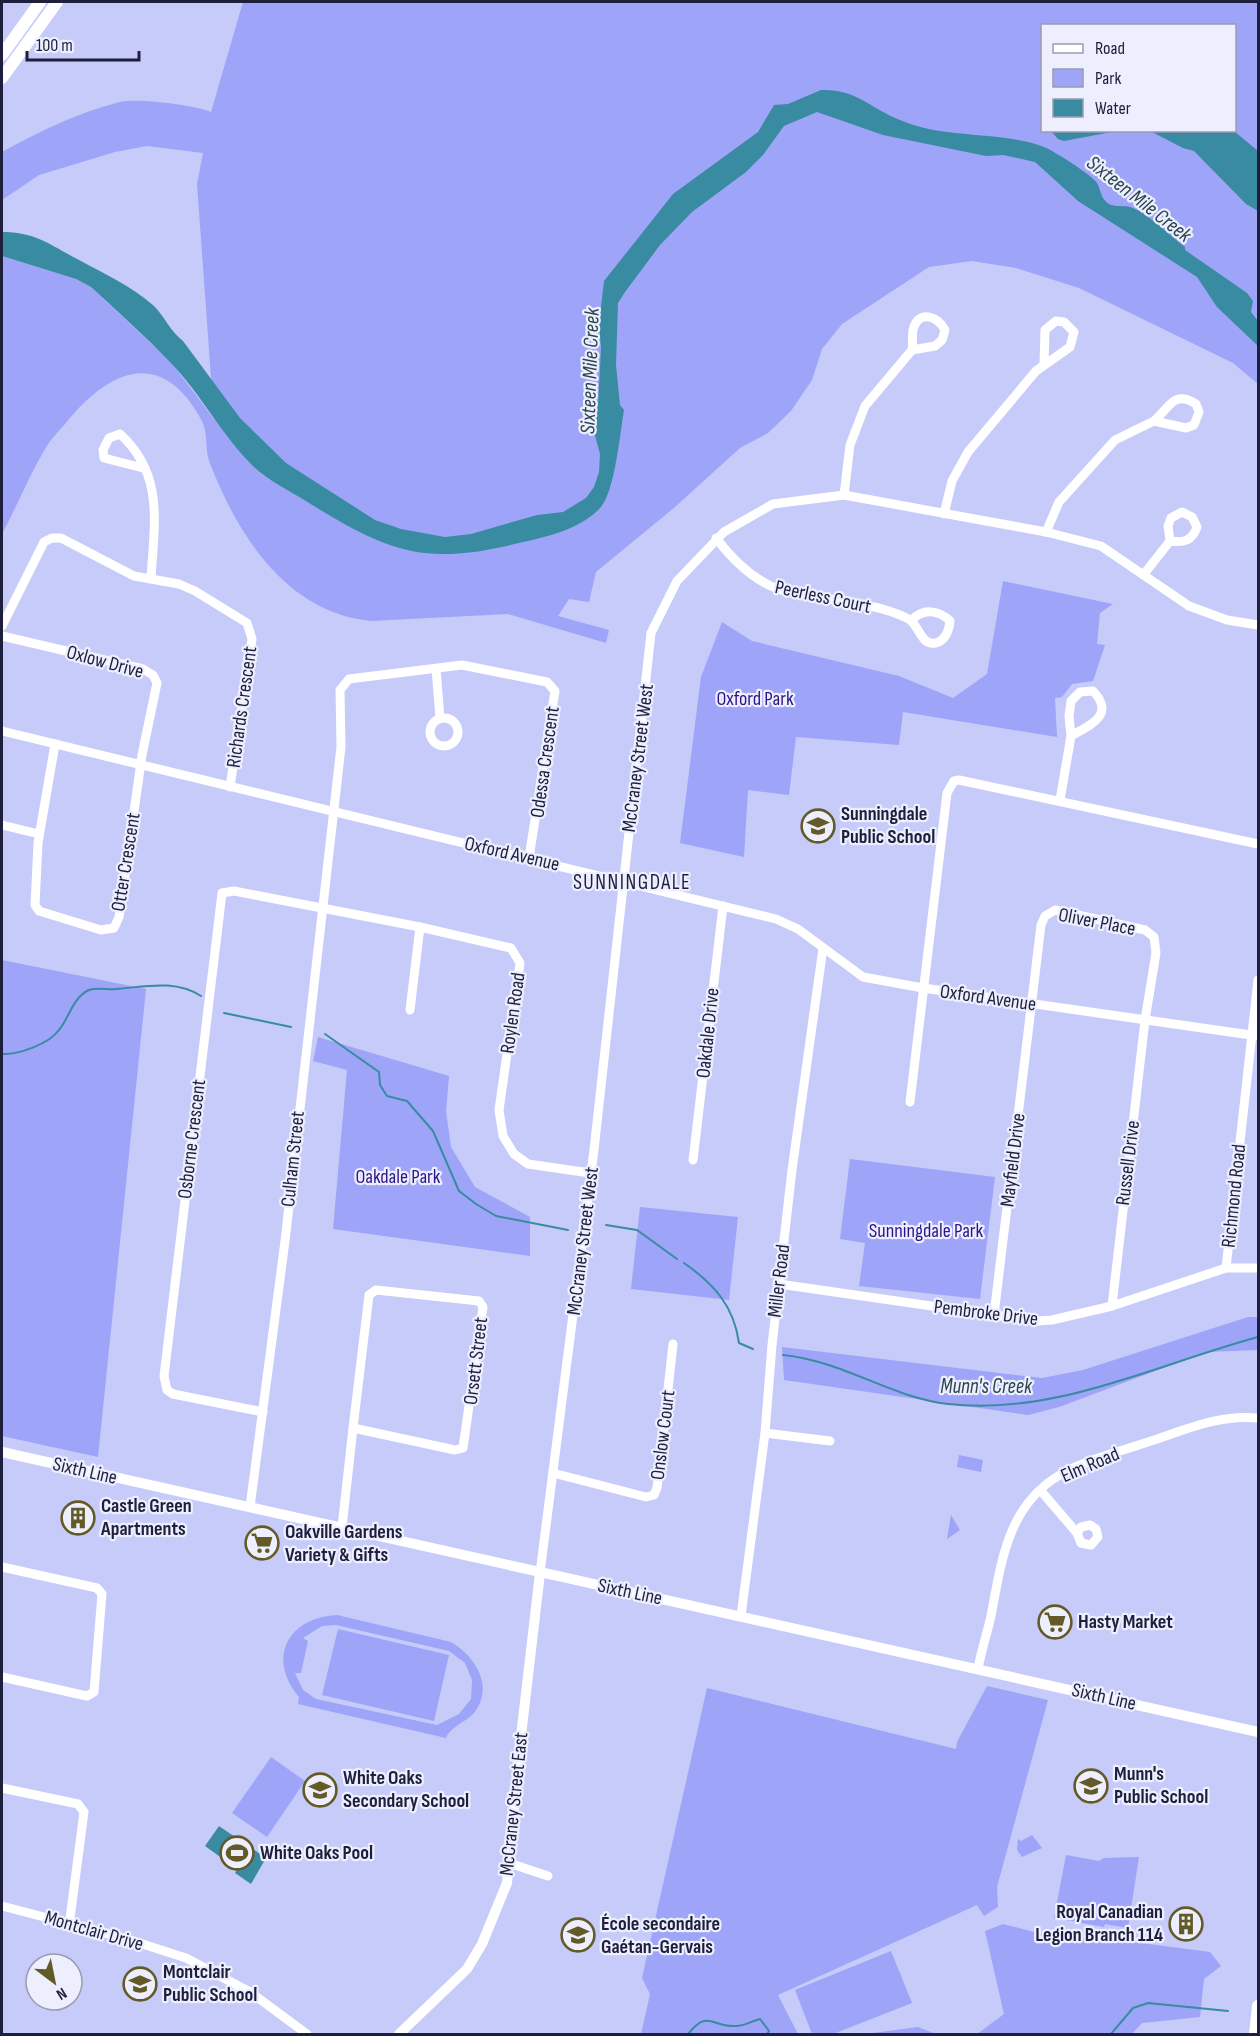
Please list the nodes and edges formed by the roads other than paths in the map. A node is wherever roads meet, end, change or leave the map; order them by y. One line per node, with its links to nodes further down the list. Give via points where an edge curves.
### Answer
1 (40, 2): 3 (main road)
2 (57, 2): 4 (main road)
3 (2, 55)
4 (2, 78)
5 (912, 350): 9 (street, via 865,406 850,445)
6 (1044, 363): 6 (street, via 1045,330 1051,323 1064,322 1074,333 1073,341); 10 (street, via 968,452 952,481)
7 (1154, 421): 7 (street, via 1176,399 1186,397 1196,404 1198,420 1185,428); 11 (street, via 1115,440 1059,502)
8 (143, 468): 8 (street, via 132,445 120,434 109,438 104,458); 15 (street, via 156,500)
9 (844, 495): 10 (street, McCraney Street West); 12 (street, McCraney Street West, via 773,504)
10 (944, 514): 11 (street, McCraney Street West)
11 (1046, 532): 14 (street, McCraney Street West, via 1101,546)
12 (716, 538): 16 (street, Peerless Court, via 739,565 768,587 790,595 887,611); 33 (street, McCraney Street West, via 677,581 651,633)
13 (1170, 541): 14 (street)
14 (1144, 574): 17 (street, McCraney Street West, via 1189,606 1227,620)
15 (152, 579): 18 (street, Richards Crescent, via 115,568 69,541 52,538 44,542); 26 (street, Richards Crescent, via 195,591 247,623 252,639)
16 (912, 620)
17 (1258, 625)
18 (2, 626)
19 (2, 636): 25 (street, Oxlow Drive, via 143,669 153,675 156,691)
20 (436, 669): 21 (street); 28 (street, Odessa Crescent, via 349,679 343,683 341,747); 32 (street, Odessa Crescent, via 462,665 547,682 555,690)
21 (440, 718)
22 (2, 731): 24 (street, Oxford Avenue)
23 (1071, 736): 23 (street, via 1096,722 1102,712 1101,699 1093,691 1080,692 1071,701); 27 (street)
24 (55, 744): 25 (street, Oxford Avenue); 30 (street, Otter Crescent)
25 (140, 765): 26 (street, Oxford Avenue); 30 (street, Otter Crescent, via 119,917 114,928 101,930 39,911 35,905)
26 (230, 787): 28 (street, Oxford Avenue)
27 (1060, 800): 31 (street); 39 (street, via 959,780 949,786)
28 (332, 811): 32 (street, Oxford Avenue); 35 (street, Culham Street)
29 (2, 825): 30 (street)
30 (39, 834)
31 (1258, 844)
32 (529, 858): 33 (street, Oxford Avenue)
33 (624, 881): 34 (street, Oxford Avenue); 46 (street, McCraney Street West)
34 (723, 906): 37 (street, Oxford Avenue, via 777,919); 45 (street, Oakdale Drive)
35 (322, 910): 36 (street, Roylen Road); 53 (street, Culham Street); 53 (street, Osborne Crescent, via 234,891 222,892 207,1008 164,1376 167,1390 173,1394)
36 (420, 927): 41 (street); 46 (street, Roylen Road, via 511,948 518,956 499,1110 503,1136 514,1154 528,1164)
37 (823, 948): 39 (street, Oxford Avenue, via 863,977); 49 (street, Miller Road)
38 (1258, 980): 43 (street, Richmond Road)
39 (923, 988): 40 (street, Oxford Avenue); 44 (street)
40 (1032, 1004): 42 (street, Oxford Avenue); 42 (street, Oliver Place, via 1041,925 1045,916 1055,910 1144,930 1154,937 1156,953); 51 (street, Mayfield Drive)
41 (410, 1010)
42 (1145, 1020): 43 (street, Oxford Avenue); 50 (street, Russell Drive)
43 (1255, 1036): 47 (street, Richmond Road)
44 (910, 1102)
45 (693, 1160)
46 (590, 1173): 59 (street, McCraney Street West)
47 (1226, 1268): 48 (street, Pembroke Drive); 50 (street, Pembroke Drive)
48 (1258, 1268)
49 (779, 1284): 51 (street, Pembroke Drive); 56 (street, Miller Road)
50 (1112, 1306): 51 (street, Pembroke Drive, via 1052,1320)
51 (994, 1315)
52 (673, 1344): 59 (street, Onslow Court, via 654,1495 646,1497)
53 (263, 1412): 61 (street, Culham Street)
54 (1258, 1418): 60 (street, Elm Road, via 1242,1416 1202,1422 1080,1465 1056,1477)
55 (353, 1428): 55 (street, Orsett Street, via 369,1295 376,1290 479,1301 483,1307 463,1448 455,1450); 62 (street, Orsett Street)
56 (765, 1433): 57 (street); 66 (street, Miller Road)
57 (830, 1442)
58 (2, 1452): 61 (street, Sixth Line)
59 (553, 1473): 65 (street, McCraney Street West)
60 (1041, 1491): 63 (street); 67 (street, Elm Road, via 1018,1515 1004,1549)
61 (250, 1507): 62 (street, Sixth Line)
62 (342, 1527): 65 (street, Sixth Line)
63 (1077, 1533)
64 (2, 1567): 68 (street, via 97,1588 102,1594 94,1692 87,1696)
65 (540, 1573): 66 (street, Sixth Line); 71 (street, McCraney Street East)
66 (741, 1616): 67 (street, Sixth Line)
67 (978, 1669): 69 (street, Sixth Line)
68 (2, 1677)
69 (1258, 1732)
70 (2, 1788): 74 (street, via 78,1804 84,1812)
71 (509, 1863): 72 (street); 77 (street, McCraney Street East, via 507,1883 492,1923 467,1969)
72 (548, 1876)
73 (2, 1906): 74 (street, Montclair Drive)
74 (69, 1926): 76 (street, Montclair Drive, via 124,1938 213,1970)
75 (1258, 2006): 78 (main road)
76 (307, 2034)
77 (399, 2034)
78 (1255, 2034)

